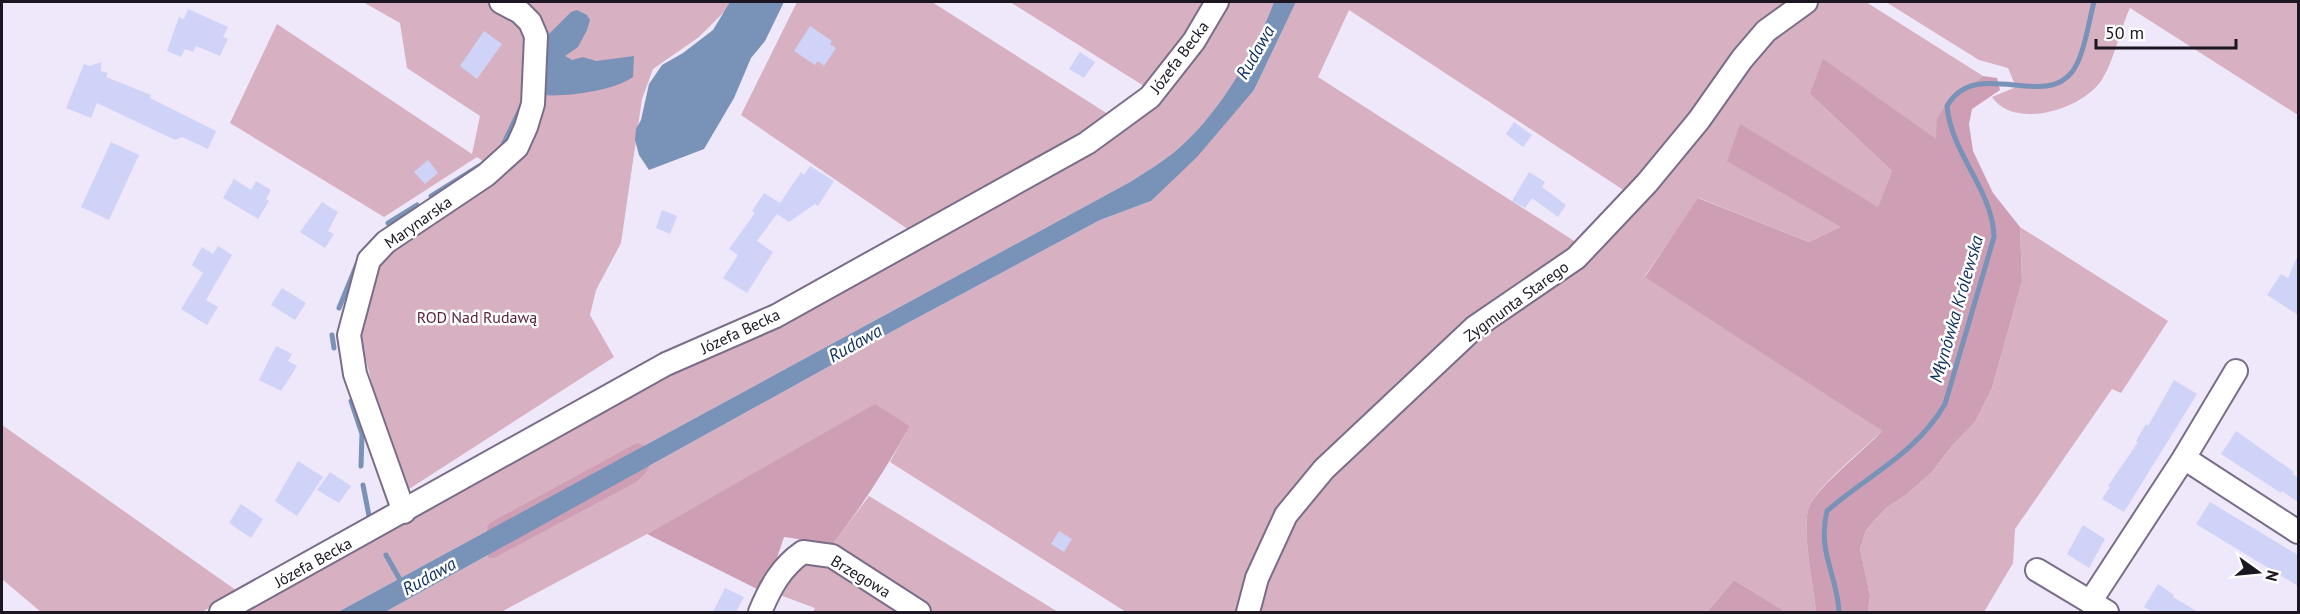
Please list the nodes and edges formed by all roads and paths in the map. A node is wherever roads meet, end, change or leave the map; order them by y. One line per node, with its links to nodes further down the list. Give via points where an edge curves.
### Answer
1 (501, 2): 6 (street, Marynarska, via 520,12 536,36 533,104 522,137 517,147 486,175 386,242 369,260 349,335 355,374)
2 (1217, 2): 6 (street, Józefa Becka, via 1194,41 1150,97 1087,143 776,316 666,364)
3 (1806, 2): 13 (street, Zygmunta Starego, via 1766,31 1647,183 1576,258 1475,327 1323,469 1286,515 1257,578)
4 (2236, 371): 5 (street)
5 (2184, 458): 7 (street); 9 (street)
6 (404, 512): 10 (street, Józefa Becka)
7 (2298, 532)
8 (2037, 570): 9 (street)
9 (2099, 607)
10 (221, 612)
11 (760, 612): 12 (street, Brzegowa, via 788,562 803,552 832,556)
12 (919, 612)
13 (1248, 612)

